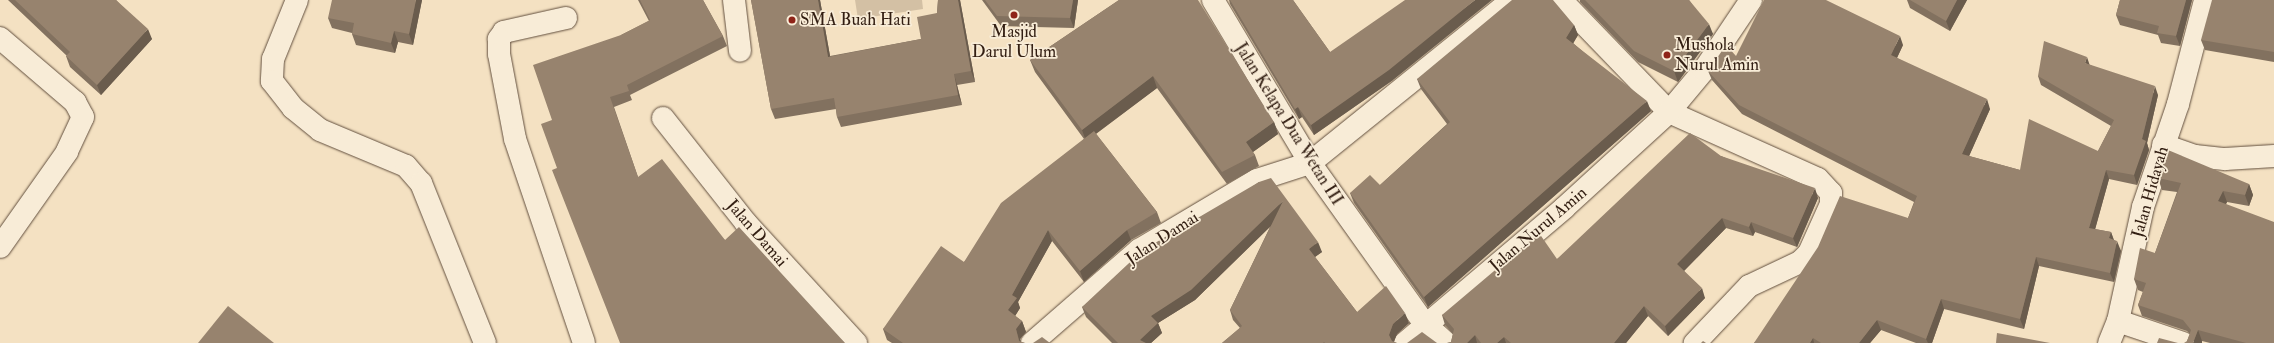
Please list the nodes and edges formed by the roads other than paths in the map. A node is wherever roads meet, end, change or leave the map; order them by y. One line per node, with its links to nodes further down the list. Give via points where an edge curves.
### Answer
1 (297, 0): 19 (street, via 273,59 272,81 293,108 320,130 406,166 421,183)
2 (734, 0): 10 (street)
3 (1213, 0): 15 (street, Jalan Kelapa Dua Wetan III)
4 (1512, 0): 15 (street)
5 (1561, 0): 11 (street)
6 (1751, 0): 11 (street, Jalan Nurul Amin, via 1704,70)
7 (2205, 0): 13 (street, Jalan Hidayah, via 2178,104)
8 (566, 18): 20 (street, via 504,32 499,39 499,54 515,139)
9 (0, 38): 16 (street, via 76,102 83,117 67,152)
10 (740, 51)
11 (1669, 112): 18 (street, Jalan Nurul Amin, via 1564,208); 25 (street, via 1818,179 1831,193 1831,204 1810,253 1800,262 1749,286)
12 (664, 118): 21 (street, Jalan Damai, via 746,223)
13 (2163, 145): 14 (street, via 2196,156 2225,159); 17 (street, Jalan Hidayah, via 2143,207)
14 (2274, 156)
15 (1310, 163): 18 (street, Jalan Kelapa Dua Wetan III); 22 (street, Jalan Damai, via 1257,180 1139,250)
16 (0, 247)
17 (2118, 321): 26 (street, Jalan Hidayah); 27 (street)
18 (1424, 323): 23 (street, Jalan Nurul Amin); 24 (street, Jalan Kelapa Dua Wetan III)
19 (485, 343)
20 (584, 343)
21 (856, 343)
22 (1032, 343)
23 (1405, 343)
24 (1446, 343)
25 (1695, 343)
26 (2109, 343)
27 (2183, 343)

